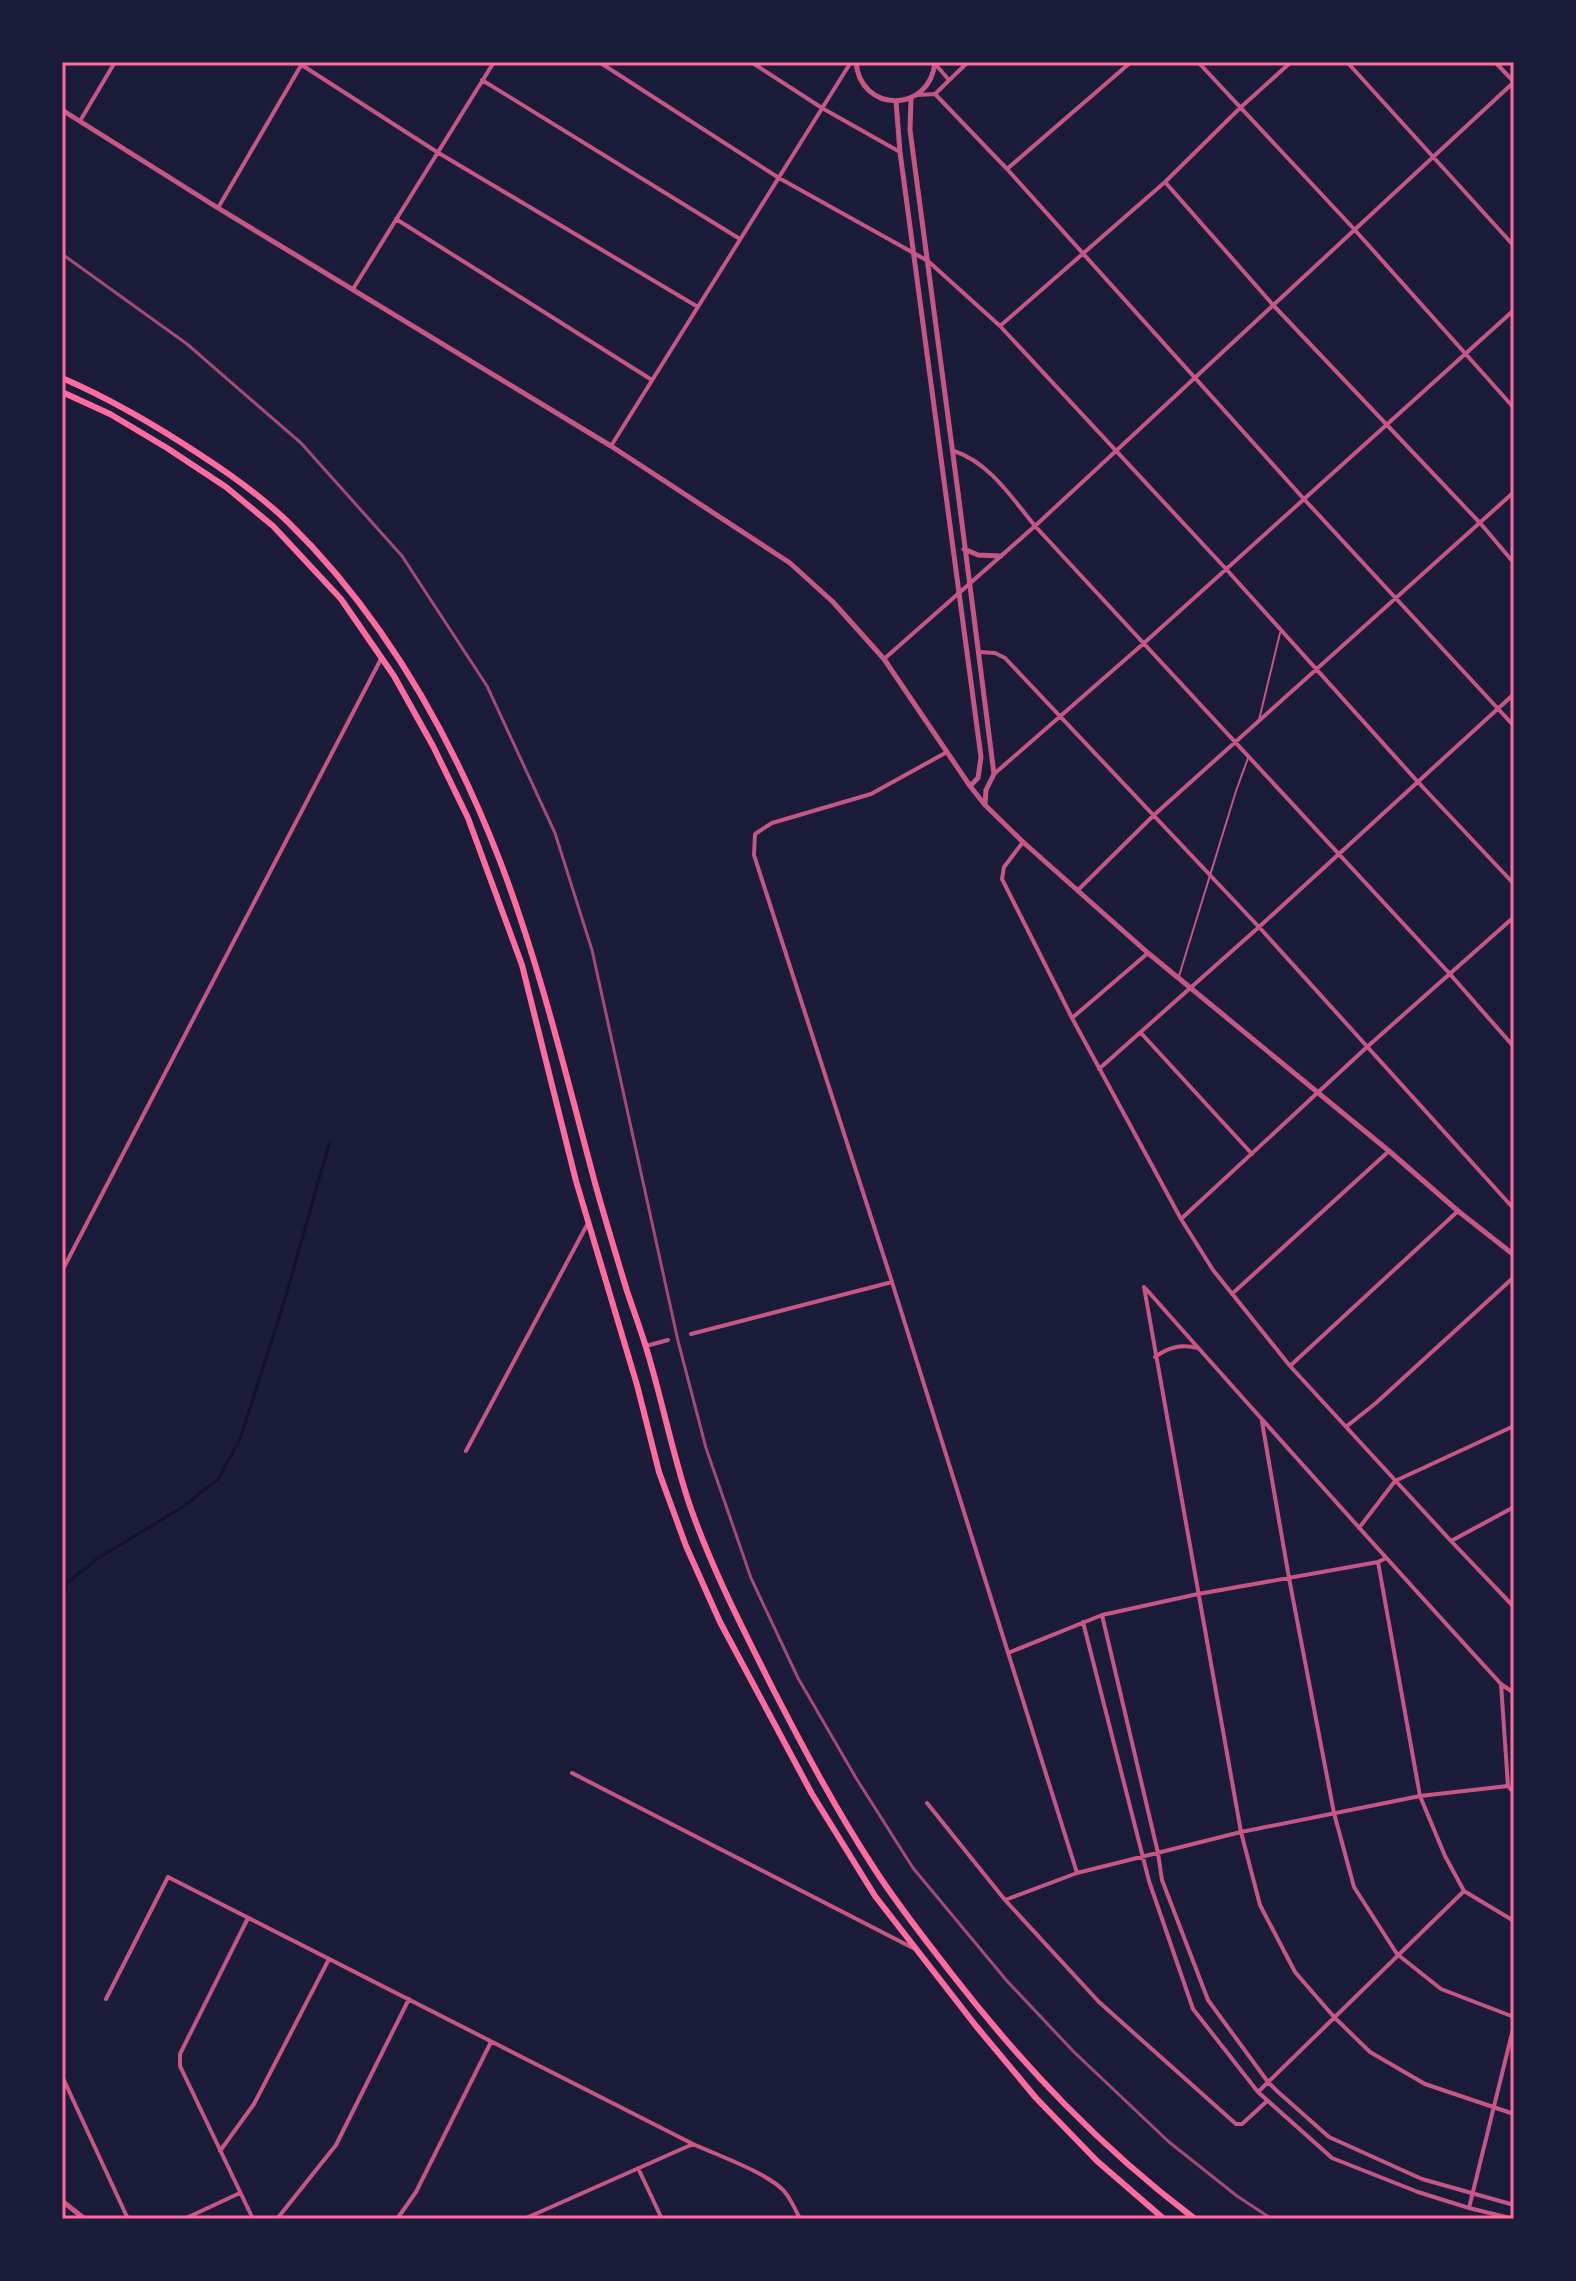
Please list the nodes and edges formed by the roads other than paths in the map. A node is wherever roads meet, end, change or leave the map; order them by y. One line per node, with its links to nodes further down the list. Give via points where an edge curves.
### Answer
1 (115, 62): 23 (street)
2 (494, 62): 14 (street)
3 (599, 62): 28 (street)
4 (751, 62): 20 (street)
5 (853, 62): 19 (street, via 865,87); 20 (street)
6 (968, 62): 15 (street)
7 (1131, 62): 27 (street)
8 (1198, 62): 21 (street)
9 (1291, 62): 21 (street)
10 (1347, 62): 26 (street)
11 (1495, 62): 16 (street)
12 (300, 63): 24 (street); 30 (street)
13 (936, 64): 15 (street); 18 (street, via 933,77)
14 (482, 80): 24 (street); 33 (street)
15 (949, 80): 17 (street)
16 (1514, 82): 26 (street)
17 (935, 94): 18 (street); 27 (street)
18 (914, 97): 19 (street); 37 (street, via 910,130)
19 (896, 101): 25 (street)
20 (822, 108): 25 (street); 28 (street)
21 (1240, 108): 29 (street); 32 (street)
22 (62, 110): 23 (street)
23 (80, 121): 30 (street)
24 (437, 152): 31 (street); 40 (street)
25 (900, 152): 35 (street)
26 (1433, 157): 32 (street); 34 (street)
27 (1007, 169): 36 (street)
28 (779, 178): 33 (street); 35 (street)
29 (1165, 182): 36 (street); 39 (street)
30 (218, 208): 38 (street)
31 (396, 219): 38 (street); 46 (street)
32 (1354, 229): 39 (street); 43 (street)
33 (740, 239): 40 (street)
34 (1514, 246)
35 (914, 252): 37 (street); 62 (street)
36 (1083, 253): 42 (street); 44 (street)
37 (928, 261): 42 (street); 52 (street)
38 (353, 289): 50 (street)
39 (1274, 306): 44 (street); 49 (street)
40 (698, 307): 46 (street)
41 (1514, 310): 43 (street)
42 (1000, 326): 51 (street)
43 (1466, 354): 48 (street); 49 (street)
44 (1195, 377): 51 (street); 54 (street)
45 (62, 378): 113 (main road, via 149,421 284,517 363,606 412,681 471,793 509,888)
46 (652, 380): 50 (street)
47 (62, 392): 67 (main road, via 167,448 249,506 307,560)
48 (1514, 408)
49 (1385, 424): 54 (street); 55 (street)
50 (611, 446): 68 (street, via 790,563)
51 (1117, 450): 56 (street); 60 (street)
52 (954, 451): 56 (street, via 981,464); 57 (street)
53 (1514, 492): 55 (street)
54 (1303, 498): 60 (street); 63 (street)
55 (1481, 524): 59 (street); 63 (street)
56 (1035, 526): 58 (street); 65 (street)
57 (964, 549): 58 (street); 61 (street)
58 (1001, 556): 61 (street)
59 (1514, 563)
60 (1226, 569): 64 (street); 65 (street)
61 (969, 584): 62 (street); 66 (street)
62 (958, 593): 68 (street); 80 (street, via 981,757 978,778)
63 (1396, 596): 69 (street); 71 (street)
64 (1281, 632): 69 (street); 73 (lane)
65 (1143, 644): 72 (street); 75 (street)
66 (979, 652): 72 (street, via 1005,658); 78 (street)
67 (382, 657): 105 (main road, via 468,818 498,896 522,965); 107 (street)
68 (884, 659): 76 (street)
69 (1317, 668): 73 (street); 79 (street)
70 (1514, 694): 71 (street)
71 (1498, 708): 74 (street); 79 (street)
72 (1061, 717): 78 (street); 82 (street)
73 (1258, 721): 75 (street)
74 (1514, 726)
75 (1234, 742): 77 (street); 82 (street)
76 (947, 752): 80 (street); 109 (street, via 871,794 772,823 755,834 754,855)
77 (1248, 757): 84 (street); 85 (lane)
78 (994, 774): 81 (street)
79 (1417, 781): 84 (street); 86 (street)
80 (970, 786): 81 (street)
81 (985, 805): 83 (street)
82 (1154, 815): 85 (street); 87 (street)
83 (1023, 842): 87 (street); 94 (street, via 1004,867 1002,879)
84 (1337, 855): 89 (street); 91 (street)
85 (1211, 876): 89 (street); 92 (lane)
86 (1514, 884)
87 (1078, 890): 90 (street)
88 (1514, 917): 91 (street)
89 (1259, 927): 93 (street); 96 (street)
90 (1148, 953): 92 (street); 94 (street)
91 (1449, 973): 96 (street); 97 (street)
92 (1179, 978): 93 (street)
93 (1191, 986): 95 (street); 99 (street)
94 (1072, 1018): 98 (street)
95 (1141, 1033): 98 (street); 101 (street)
96 (1367, 1047): 99 (street); 102 (street)
97 (1514, 1047)
98 (1099, 1069): 104 (street)
99 (1318, 1092): 100 (street); 101 (street)
100 (1389, 1151): 103 (street); 110 (street)
101 (1252, 1154): 104 (street)
102 (1514, 1209)
103 (1458, 1211): 106 (street); 116 (street)
104 (1181, 1219): 110 (street)
105 (588, 1223): 120 (street); 149 (main road, via 659,1472 720,1622 812,1794)
106 (1514, 1255)
107 (62, 1271)
108 (1514, 1277): 118 (street)
109 (892, 1282): 111 (street); 132 (street)
110 (1233, 1293): 116 (street)
111 (691, 1334)
112 (668, 1340): 113 (street)
113 (646, 1346): 182 (main road, via 689,1503 712,1563 809,1760 872,1866 1038,2078 1156,2190)
114 (1198, 1348): 115 (street, via 1171,1348); 115 (street, via 1144,1287); 117 (street)
115 (1155, 1357): 128 (street)
116 (1290, 1366): 118 (street)
117 (1262, 1422): 123 (street); 127 (street)
118 (1347, 1426): 121 (street)
119 (1514, 1426): 121 (street)
120 (466, 1451)
121 (1395, 1481): 123 (street); 124 (street)
122 (1514, 1507): 124 (street)
123 (1359, 1528): 125 (street)
124 (1451, 1541): 129 (street)
125 (1386, 1558): 126 (street); 133 (street)
126 (1378, 1562): 127 (street); 138 (street)
127 (1289, 1578): 128 (street); 140 (street)
128 (1198, 1594): 130 (street); 141 (street)
129 (1514, 1607)
130 (1102, 1615): 131 (street); 142 (street)
131 (1083, 1622): 132 (street); 143 (street)
132 (1008, 1653): 144 (street)
133 (1501, 1684): 134 (street); 136 (street)
134 (1514, 1693)
135 (572, 1773): 149 (street)
136 (1508, 1786): 137 (street); 138 (street)
137 (1514, 1793)
138 (1420, 1796): 140 (street); 145 (street)
139 (927, 1803): 146 (street)
140 (1334, 1813): 141 (street); 150 (street, via 1354,1887)
141 (1241, 1832): 142 (street); 154 (street, via 1260,1905 1295,1972)
142 (1158, 1853): 143 (street); 159 (street, via 1162,1880 1208,2000)
143 (1143, 1858): 144 (street); 160 (street, via 1193,2009)
144 (1077, 1873): 146 (street)
145 (1464, 1891): 148 (street); 150 (street)
146 (1005, 1900): 161 (street, via 1099,2002 1236,2124)
147 (248, 1918): 151 (street); 152 (street, via 168,1877); 165 (street, via 180,2054 184,2077)
148 (1514, 1921)
149 (915, 1949): 181 (main road, via 1036,2098)
150 (1397, 1954): 154 (street); 155 (street, via 1441,1989)
151 (329, 1959): 153 (street); 165 (street, via 254,2104)
152 (106, 1999)
153 (409, 1999): 157 (street); 176 (street, via 336,2145)
154 (1334, 2017): 159 (street); 162 (street, via 1370,2052 1425,2084)
155 (1514, 2017)
156 (1514, 2025): 162 (street)
157 (491, 2042): 164 (street); 177 (street, via 416,2192)
158 (62, 2076): 173 (street)
159 (1268, 2082): 160 (street); 168 (street, via 1329,2137 1422,2179)
160 (1258, 2092): 161 (street)
161 (1267, 2101): 171 (street, via 1332,2158)
162 (1494, 2109): 163 (street); 168 (street)
163 (1514, 2114)
164 (693, 2144): 166 (street); 180 (street, via 782,2189)
165 (220, 2151): 167 (street)
166 (638, 2168): 178 (street); 179 (street)
167 (240, 2193): 174 (street); 175 (street)
168 (1472, 2194): 170 (street); 171 (street)
169 (62, 2201): 172 (street)
170 (1514, 2205)
171 (1469, 2208): 183 (street)
172 (85, 2219)
173 (128, 2219)
174 (184, 2219)
175 (253, 2219)
176 (277, 2219)
177 (397, 2219)
178 (524, 2219)
179 (662, 2219)
180 (800, 2219)
181 (1164, 2219)
182 (1195, 2219)
183 (1514, 2219)

